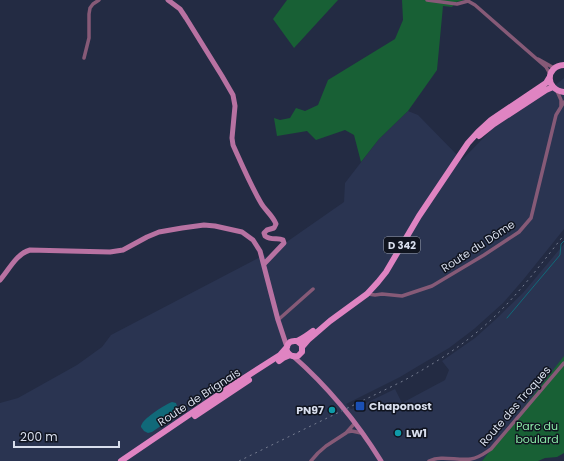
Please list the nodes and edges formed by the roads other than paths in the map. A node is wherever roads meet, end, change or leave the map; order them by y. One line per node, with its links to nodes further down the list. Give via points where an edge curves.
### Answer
1 (99, 0): 5 (street, via 90,8 89,38)
2 (168, 0): 14 (street, via 180,9 186,18 235,101 233,145 253,189 276,224 274,228 264,232 265,236 269,239 281,239 284,243)
3 (427, 0): 4 (street, via 457,4 468,1)
4 (532, 55): 7 (street); 8 (street, via 546,67)
5 (84, 58)
6 (564, 65): 7 (main road)
7 (554, 68): 8 (main road)
8 (550, 76): 9 (main road); 13 (main road, D 342, via 546,83 491,120 468,143)
9 (554, 89): 10 (main road); 12 (street, via 561,100); 13 (main road, D 342, via 546,90 494,124)
10 (564, 92)
11 (564, 102): 12 (street, Route du Dôme)
12 (561, 107): 19 (street, Route du Dôme, via 556,115 531,218 519,232 432,286 402,296)
13 (460, 156): 16 (main road, D 342, via 419,216 386,272)
14 (264, 264): 15 (street, via 253,240 242,232 204,226 159,232 123,250 110,252 27,251 19,256); 20 (street)
15 (0, 280)
16 (374, 286): 18 (main road, D 342); 19 (street, via 377,293)
17 (312, 289): 20 (street)
18 (367, 294): 19 (street, Route du Dôme); 21 (main road, D 342)
19 (382, 294)
20 (278, 320): 22 (street)
21 (330, 321): 23 (main road, D 342); 25 (main road, D 342, via 308,340)
22 (283, 335): 23 (street); 24 (street)
23 (295, 341): 24 (main road); 25 (main road, via 301,343)
24 (287, 347): 26 (main road, via 287,352); 34 (main road, Route de Brignais, via 276,358)
25 (302, 350): 26 (main road, via 296,356); 28 (street)
26 (291, 356): 28 (street); 35 (main road, Route de Brignais, via 283,358)
27 (564, 363): 38 (street, Route des Troques, via 491,449 472,459 439,458)
28 (303, 365): 29 (street)
29 (333, 397): 30 (street); 33 (street, via 353,416)
30 (355, 423): 31 (street); 32 (street)
31 (346, 433): 32 (street); 36 (street, via 326,446)
32 (362, 433): 33 (street)
33 (371, 445): 37 (street)
34 (121, 461)
35 (127, 461)
36 (312, 461)
37 (381, 461)
38 (429, 461)

